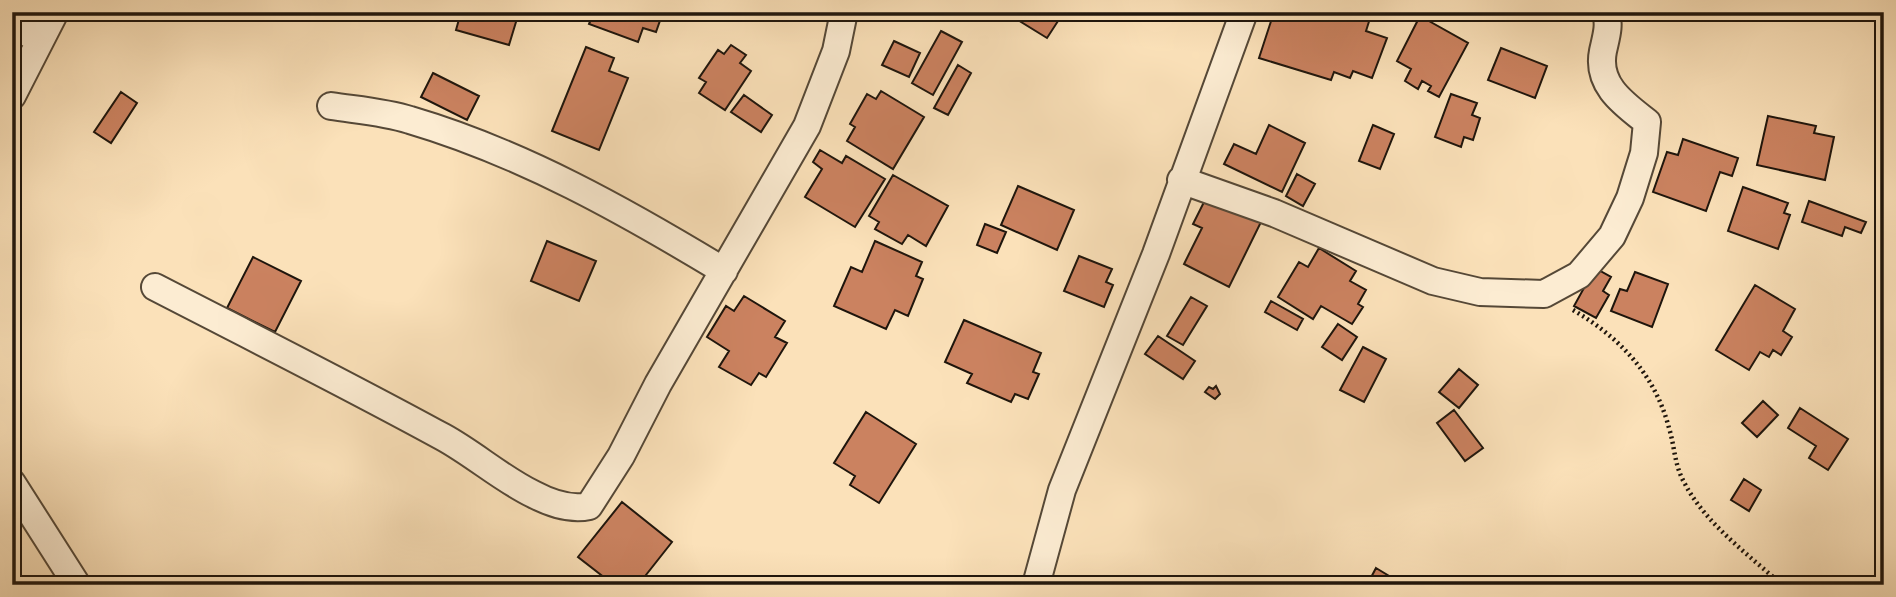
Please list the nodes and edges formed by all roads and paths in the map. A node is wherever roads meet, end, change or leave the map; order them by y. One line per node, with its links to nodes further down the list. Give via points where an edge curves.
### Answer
1 (55, 12): 6 (street)
2 (844, 12): 10 (street, via 836,51 807,127)
3 (1244, 12): 9 (street)
4 (1606, 12): 12 (street, via 1609,23 1601,59 1606,82 1618,99 1647,122 1644,153 1612,236 1579,275)
5 (12, 29): 6 (street)
6 (42, 37): 7 (street)
7 (12, 96)
8 (331, 106): 10 (street, via 408,119 470,141 627,212)
9 (1181, 180): 12 (street, via 1274,213 1433,281 1480,292); 15 (street, via 1062,490)
10 (724, 271): 11 (street, via 601,490 589,506 578,508 533,494 370,397)
11 (155, 287)
12 (1544, 294): 16 (path, via 1604,328 1622,345 1658,397 1685,485 1714,521)
13 (12, 483): 14 (street)
14 (77, 585)
15 (1035, 585)
16 (1782, 585)

